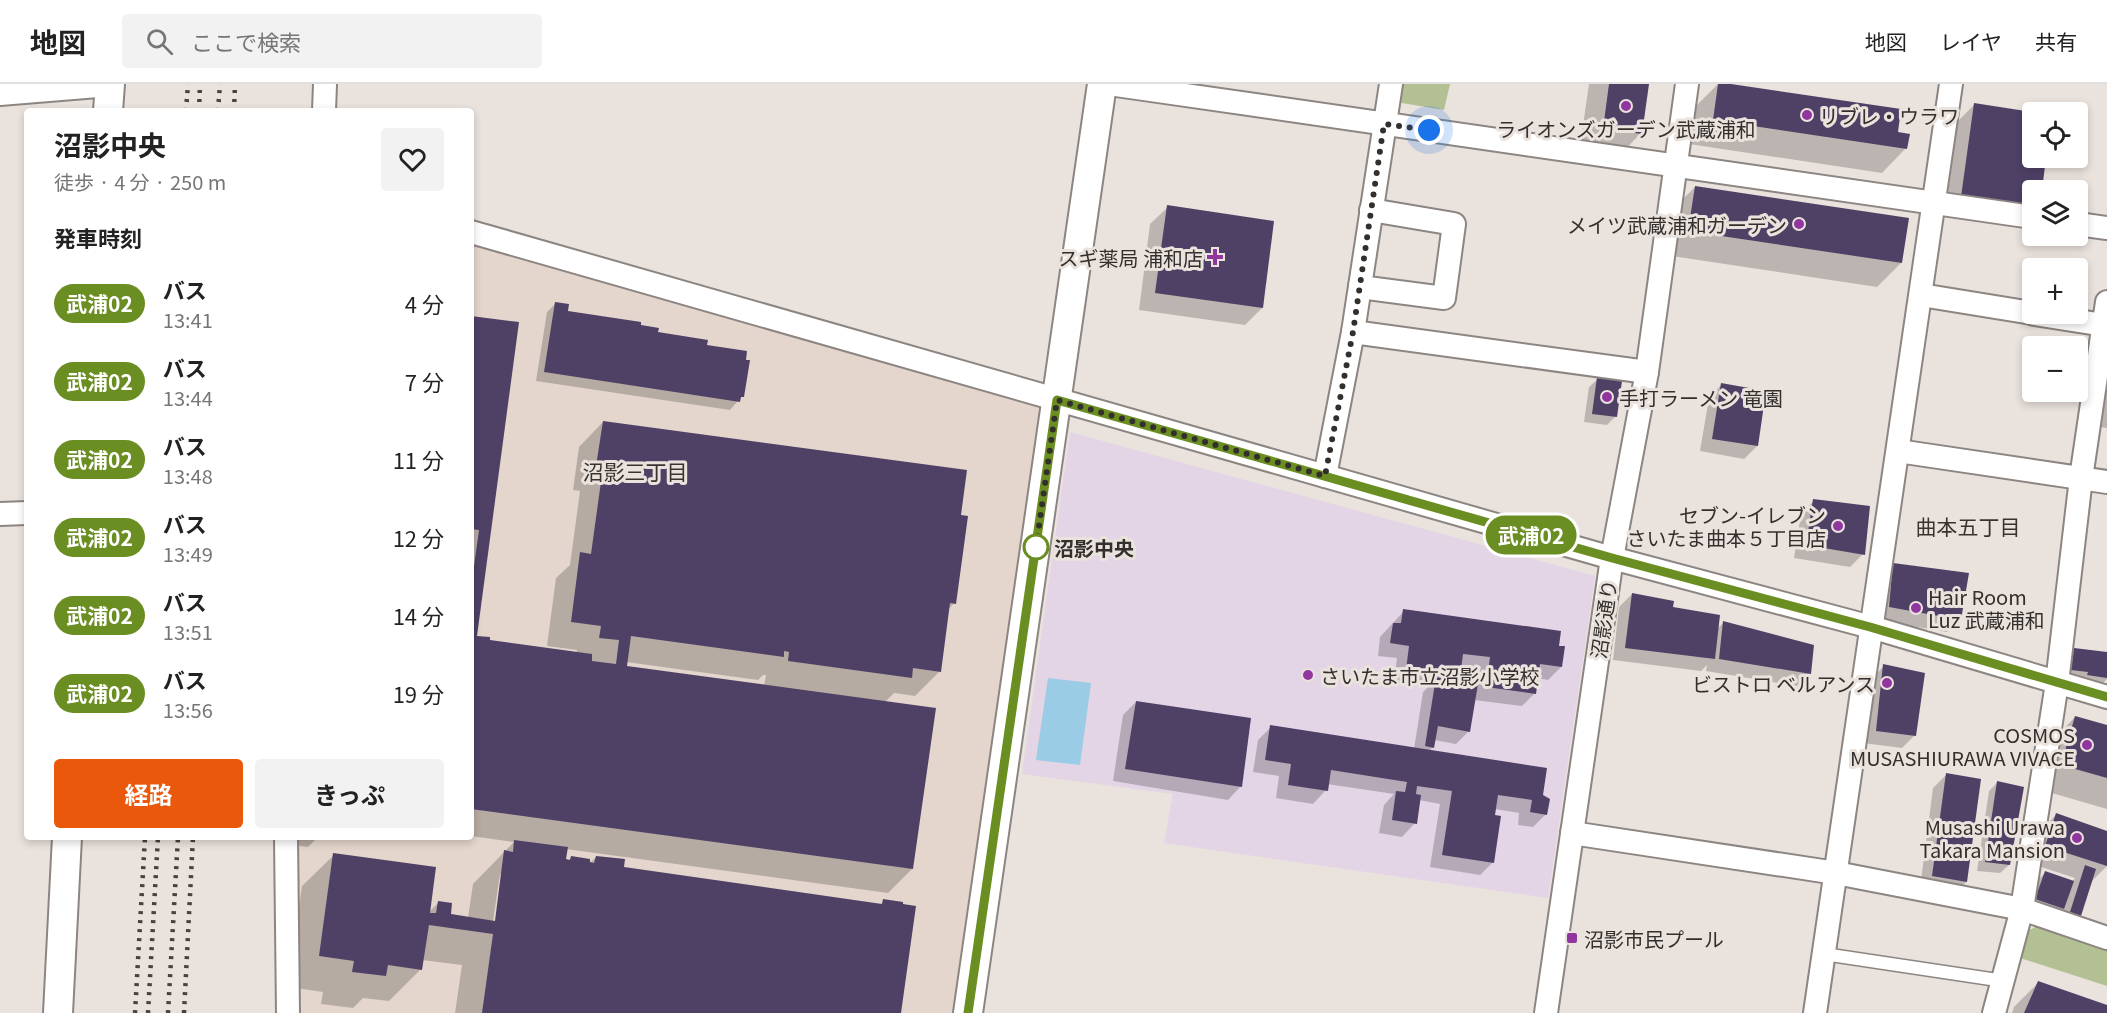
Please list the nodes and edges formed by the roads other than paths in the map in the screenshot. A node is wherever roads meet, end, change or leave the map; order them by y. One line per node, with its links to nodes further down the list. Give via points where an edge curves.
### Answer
1 (325, 84): 9 (street)
2 (1102, 84): 26 (street)
3 (1109, 84): 10 (street)
4 (1391, 84): 10 (street)
5 (1687, 84): 11 (street, 沼影通り)
6 (1952, 84): 12 (street)
7 (109, 93): 8 (street)
8 (0, 94)
9 (324, 108)
10 (1384, 124): 11 (street); 13 (street)
11 (1676, 166): 12 (street); 25 (street, 沼影通り)
12 (1934, 203): 14 (street); 19 (street)
13 (1371, 210): 18 (street); 18 (street, via 1454,224 1444,298)
14 (2022, 216)
15 (2088, 225): 16 (street)
16 (2107, 228)
17 (474, 233): 26 (street)
18 (1360, 287): 24 (street)
19 (1921, 295): 21 (street); 27 (street)
20 (2107, 302): 23 (street)
21 (2022, 311)
22 (2088, 322): 23 (street)
23 (2104, 325): 29 (street)
24 (1353, 332): 25 (street); 28 (street)
25 (1647, 372): 33 (street, 沼影通り)
26 (1057, 400): 28 (street); 47 (street)
27 (1898, 451): 29 (street); 34 (street)
28 (1325, 476): 33 (street)
29 (2081, 478): 30 (street); 35 (street)
30 (2107, 482)
31 (24, 513): 32 (street)
32 (0, 514)
33 (1612, 558): 34 (street); 37 (street, 沼影通り)
34 (1870, 627): 35 (street); 40 (street)
35 (2057, 683): 36 (street); 41 (street)
36 (2107, 697)
37 (1572, 833): 40 (street); 48 (street, 沼影通り)
38 (67, 840): 45 (street)
39 (286, 840): 46 (street)
40 (1836, 873): 41 (street); 43 (street)
41 (2022, 909): 42 (street); 44 (street)
42 (2107, 938)
43 (1824, 954): 44 (lane); 49 (street)
44 (2004, 981): 50 (street)
45 (58, 1013)
46 (288, 1013)
47 (968, 1013)
48 (1546, 1013)
49 (1815, 1013)
50 (1994, 1013)

